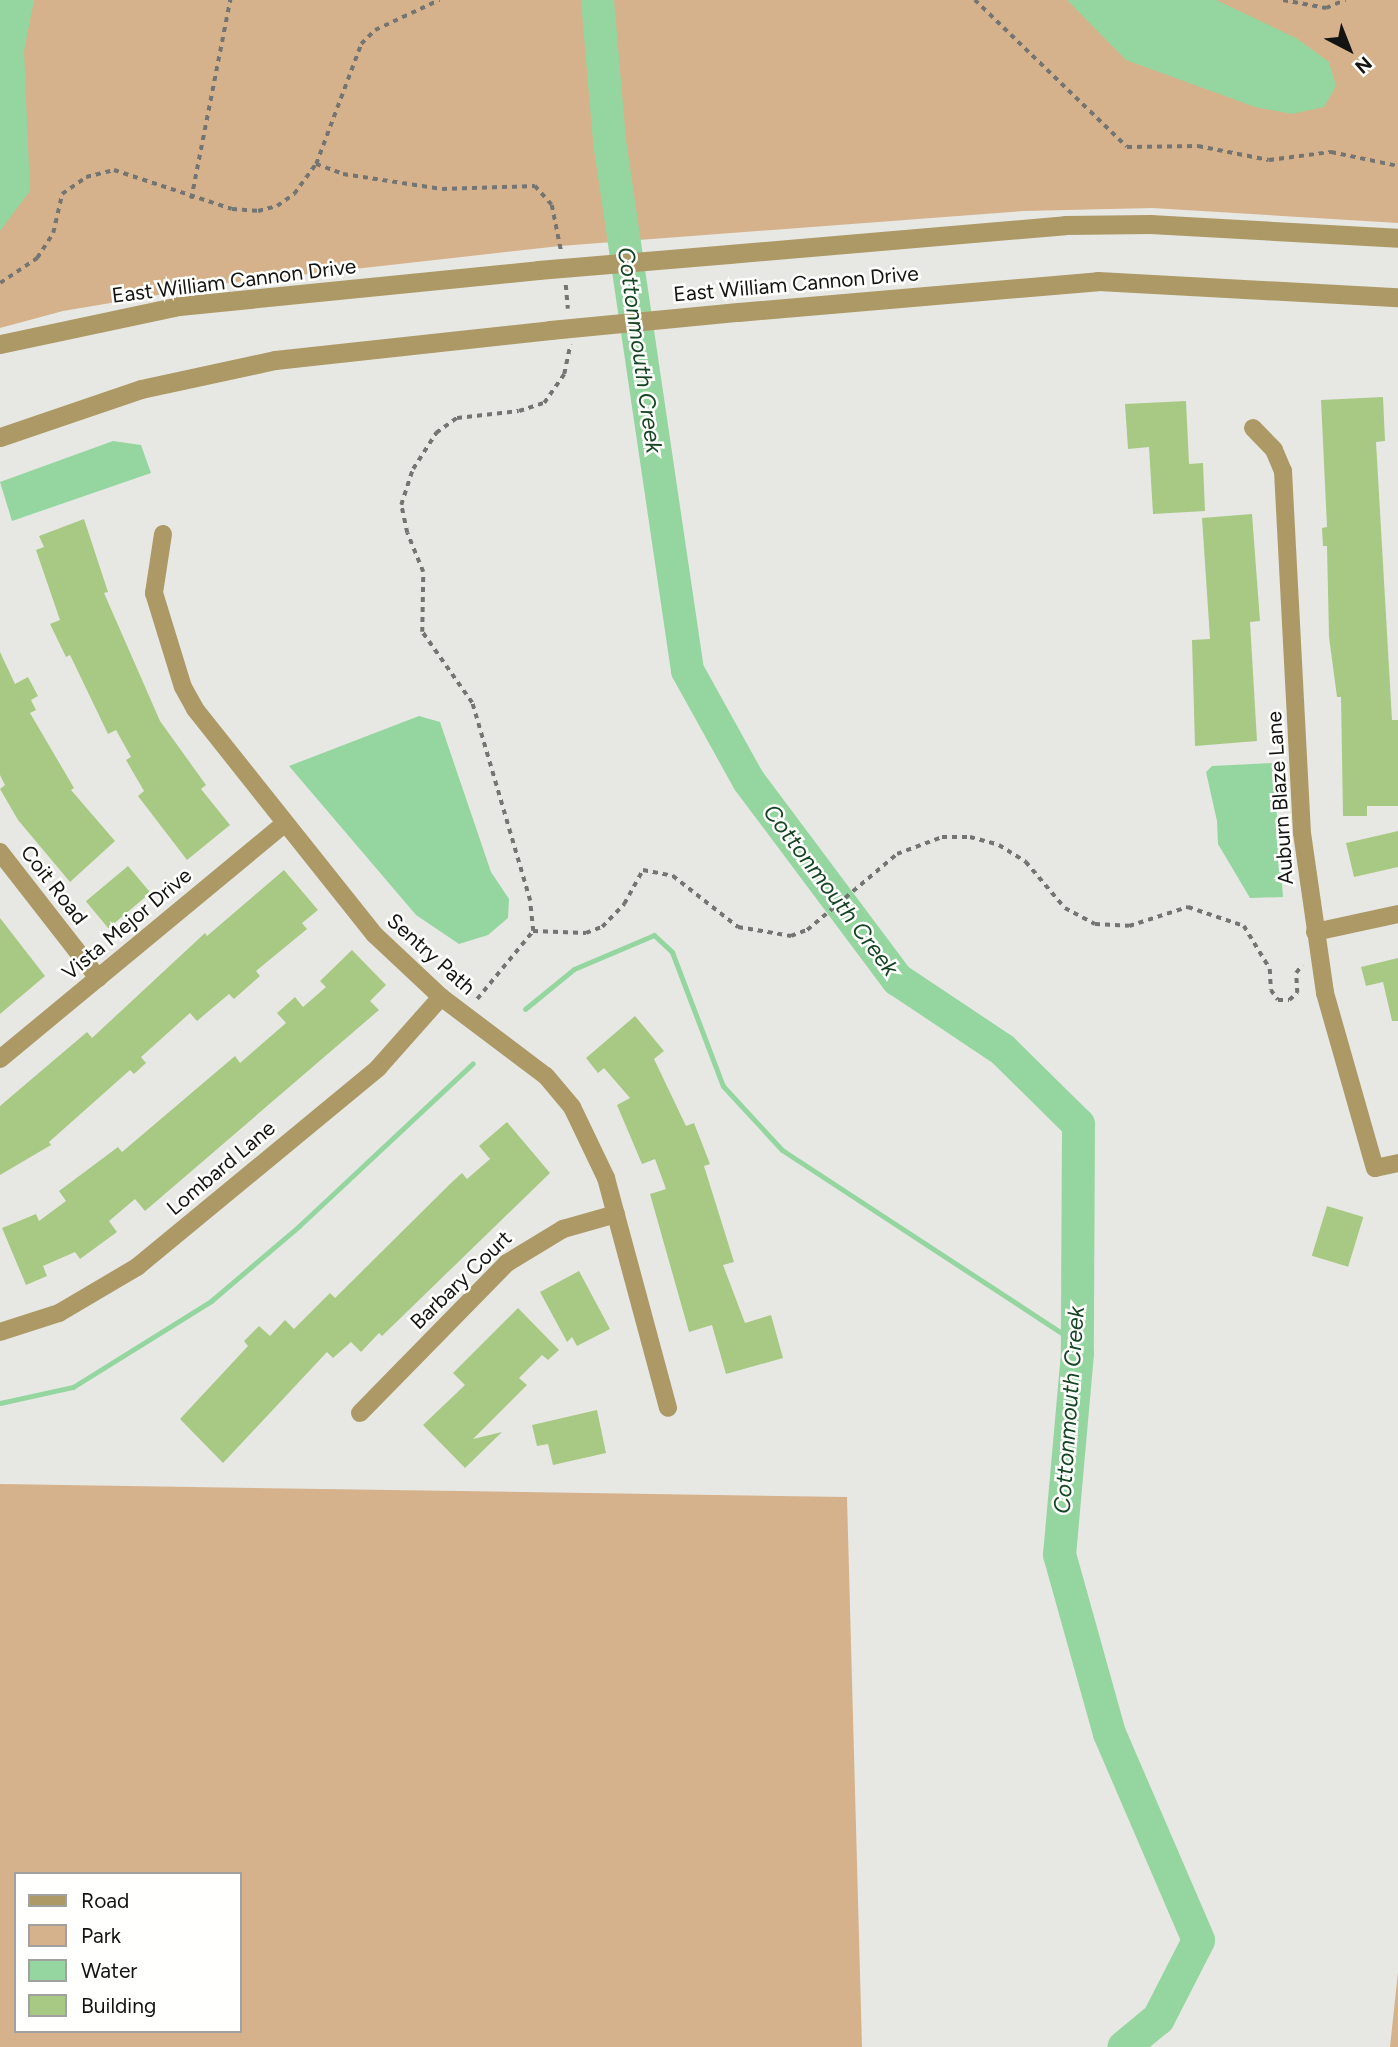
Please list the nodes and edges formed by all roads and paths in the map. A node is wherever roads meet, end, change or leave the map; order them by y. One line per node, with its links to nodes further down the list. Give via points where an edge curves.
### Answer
1 (230, 0): 8 (path)
2 (439, 0): 6 (path, via 375,30 362,44 352,59 339,112)
3 (975, 0): 7 (path, via 1126,147 1198,146 1269,160 1331,152)
4 (1283, 0): 5 (path, via 1326,8)
5 (1345, 0)
6 (316, 164): 8 (path, via 294,194 277,206 245,210); 10 (path, via 342,174 442,189 535,186 552,205)
7 (1398, 166)
8 (191, 199): 12 (path, via 114,170 86,177 62,194 60,217 37,258)
9 (1398, 238): 16 (street, East William Cannon Drive, bridge, via 1150,224 1065,225 179,306)
10 (562, 257)
11 (565, 279): 14 (path)
12 (0, 283)
13 (1398, 297): 18 (street, East William Cannon Drive, bridge, via 1098,281 550,330 275,360 141,389)
14 (568, 315)
15 (570, 339): 23 (path, via 564,374 544,403 519,411 471,414 446,424 413,470 401,505 423,572 422,632 472,703 530,901)
16 (0, 344)
17 (1253, 428): 24 (street, Auburn Blaze Lane, via 1274,450 1283,471 1302,833)
18 (0, 437)
19 (163, 534): 20 (street, Sentry Path, via 154,593 183,687)
20 (284, 824): 26 (street, Vista Mejor Drive); 27 (street, Sentry Path, via 375,935)
21 (0, 852): 26 (street, Coit Road)
22 (1398, 914): 24 (street)
23 (533, 930): 25 (path, via 586,933 602,927 624,904 637,876 649,868 673,876 711,909 755,933 791,936 807,930 857,886 917,844 942,836 970,837 999,845 1026,862 1065,908 1095,924 1129,926 1188,907 1244,926 1270,969 1271,990 1278,1000 1289,1000 1297,993 1296,973); 28 (path)
24 (1315, 932): 30 (street, Auburn Blaze Lane, via 1338,1046 1375,1168)
25 (1302, 965)
26 (98, 978): 29 (street, Vista Mejor Drive)
27 (441, 996): 31 (street, Sentry Path, via 546,1076 572,1107 595,1147); 32 (street, Lombard Lane, via 378,1068 137,1267 59,1313)
28 (477, 999)
29 (0, 1059)
30 (1398, 1163)
31 (616, 1214): 33 (street, Sentry Path); 34 (street, Barbary Court, via 563,1229 507,1262)
32 (0, 1332)
33 (668, 1408)
34 (360, 1413)

